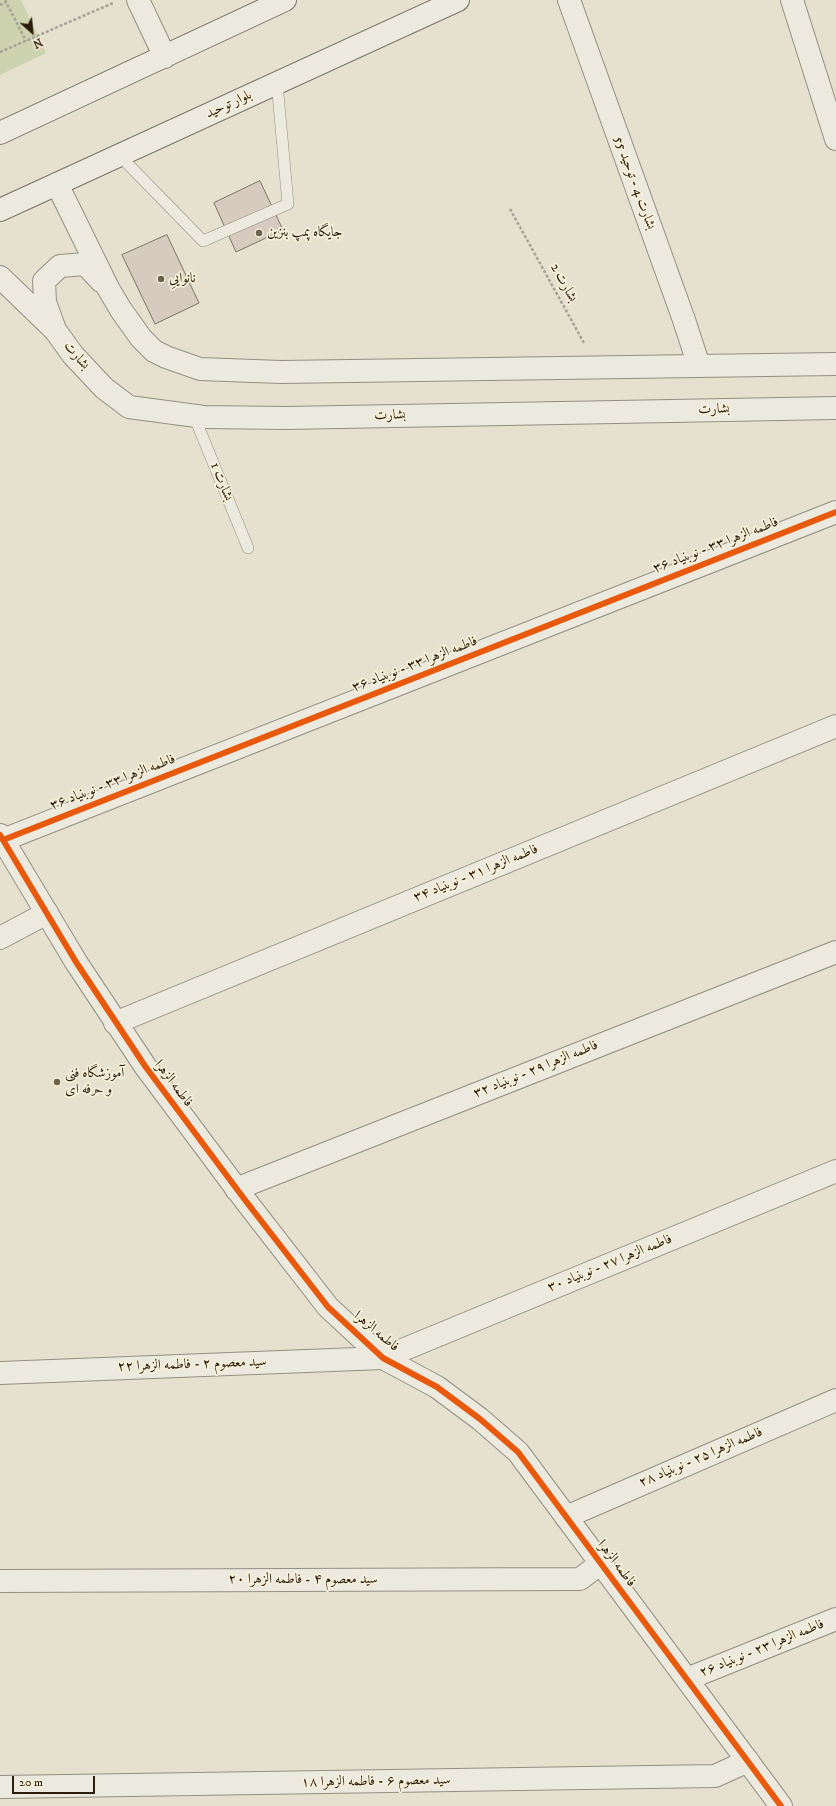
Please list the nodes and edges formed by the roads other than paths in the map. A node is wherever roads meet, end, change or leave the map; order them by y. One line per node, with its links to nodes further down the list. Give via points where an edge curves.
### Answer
1 (138, 0): 6 (street)
2 (285, 0): 6 (street)
3 (458, 0): 7 (street, بلوار توحید)
4 (568, 0): 17 (street, بشارت 4 - توحید 55)
5 (792, 0): 9 (street)
6 (165, 57): 8 (street)
7 (277, 83): 10 (street, بلوار توحید); 10 (lane, via 288,204 203,241)
8 (0, 133)
9 (836, 139)
10 (119, 155): 11 (street, بلوار توحید)
11 (57, 184): 12 (street, بلوار توحید); 14 (street)
12 (0, 210)
13 (0, 277): 15 (street, بشارت)
14 (108, 288): 15 (street, via 85,264 60,266 44,281 45,302); 17 (street, via 141,338 154,351 200,369 281,372)
15 (55, 330): 19 (street, بشارت, via 73,355 104,388 128,406)
16 (836, 364): 17 (street)
17 (699, 366)
18 (836, 408): 19 (street, بشارت, via 286,418)
19 (194, 416): 21 (lane, بشارت 1)
20 (836, 512): 23 (street, فاطمه الزهرا ۳۳ - نوبنیاد ۳۶)
21 (248, 548)
22 (836, 726): 27 (street, فاطمه الزهرا ۳۱ - نوبنیاد ۳۴)
23 (1, 837): 24 (street, فاطمه الزهرا)
24 (47, 913): 25 (street); 27 (street, فاطمه الزهرا)
25 (0, 938)
26 (836, 952): 29 (street, فاطمه الزهرا ۲۹ - نوبنیاد ۳۲)
27 (116, 1023): 29 (street, فاطمه الزهرا)
28 (836, 1171): 30 (street, فاطمه الزهرا ۲۷ - نوبنیاد ۳۰)
29 (236, 1189): 30 (street, فاطمه الزهرا, via 328,1307)
30 (383, 1358): 31 (street, سید معصوم ۲ - فاطمه الزهرا ۲۲); 33 (street, فاطمه الزهرا, via 437,1387 518,1452)
31 (0, 1373)
32 (836, 1400): 33 (street, فاطمه الزهرا ۲۵ - نوبنیاد ۲۸)
33 (566, 1517): 34 (street, فاطمه الزهرا)
34 (601, 1563): 35 (street, سید معصوم ۴ - فاطمه الزهرا ۲۰, via 580,1579); 37 (street, فاطمه الزهرا)
35 (0, 1581)
36 (836, 1619): 37 (street, فاطمه الزهرا ۲۳ - نوبنیاد ۲۶)
37 (687, 1679): 38 (street, فاطمه الزهرا)
38 (748, 1761): 39 (street, سید معصوم ۶ - فاطمه الزهرا ۱۸, via 715,1776); 40 (street, فاطمه الزهرا)
39 (0, 1787)
40 (781, 1806)

